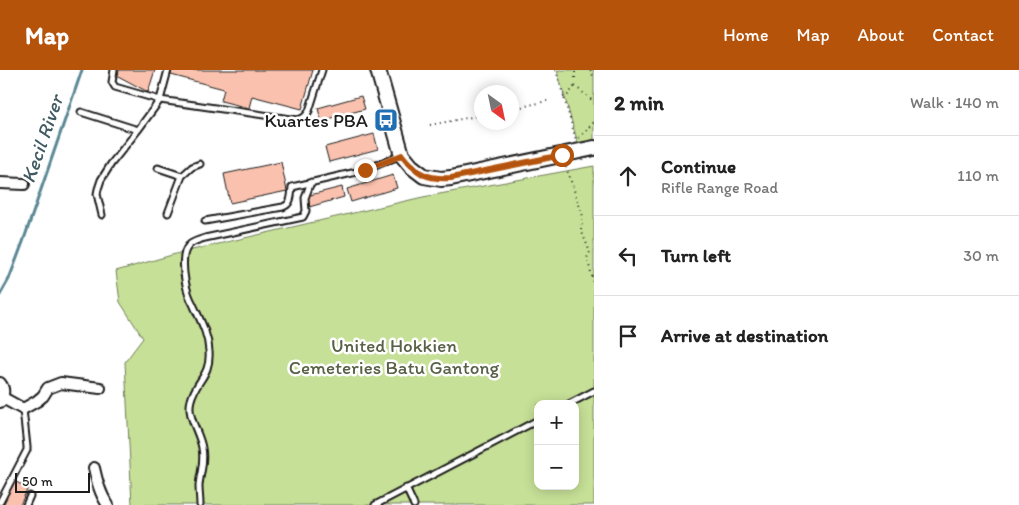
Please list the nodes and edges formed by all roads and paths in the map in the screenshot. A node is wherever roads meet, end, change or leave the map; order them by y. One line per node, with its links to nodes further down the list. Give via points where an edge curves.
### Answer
1 (114, 70): 11 (lane, via 112,82 115,86)
2 (168, 70): 11 (lane)
3 (322, 70): 11 (lane, via 309,111 298,120)
4 (378, 70): 21 (street)
5 (556, 70): 10 (path)
6 (575, 70): 9 (path)
7 (590, 70): 8 (path)
8 (594, 78)
9 (575, 86): 10 (path); 13 (path)
10 (563, 97): 17 (path, via 576,141)
11 (160, 100): 19 (lane)
12 (551, 100): 14 (path)
13 (594, 102)
14 (519, 108)
15 (81, 112): 19 (lane)
16 (474, 117): 18 (path)
17 (594, 122)
18 (430, 125)
19 (138, 130): 30 (lane, via 101,180 98,194)
20 (594, 148): 22 (street)
21 (402, 155): 22 (street, via 424,176 441,179); 27 (lane, via 365,170)
22 (562, 155): 32 (path, via 583,216 581,230 590,252 587,258)
23 (200, 164): 25 (lane)
24 (158, 168): 25 (lane)
25 (182, 176): 29 (lane)
26 (0, 182): 28 (street)
27 (312, 182): 31 (lane, via 292,187 286,206); 46 (lane, via 305,198 306,214 303,217 205,238 186,247 185,279 192,304 205,329 209,350 208,370 190,401 203,456)
28 (24, 184)
29 (168, 213)
30 (102, 216)
31 (205, 222)
32 (594, 283)
33 (0, 383): 37 (street, via 4,390)
34 (100, 388): 38 (street, via 61,382)
35 (594, 391): 36 (lane)
36 (577, 400)
37 (1, 401): 38 (street)
38 (22, 409): 43 (lane, via 27,450)
39 (534, 422): 41 (lane)
40 (94, 468): 45 (street)
41 (406, 488): 47 (lane); 48 (lane)
42 (30, 496): 44 (lane)
43 (0, 502)
44 (26, 505)
45 (108, 505)
46 (200, 505)
47 (374, 505)
48 (414, 505)

